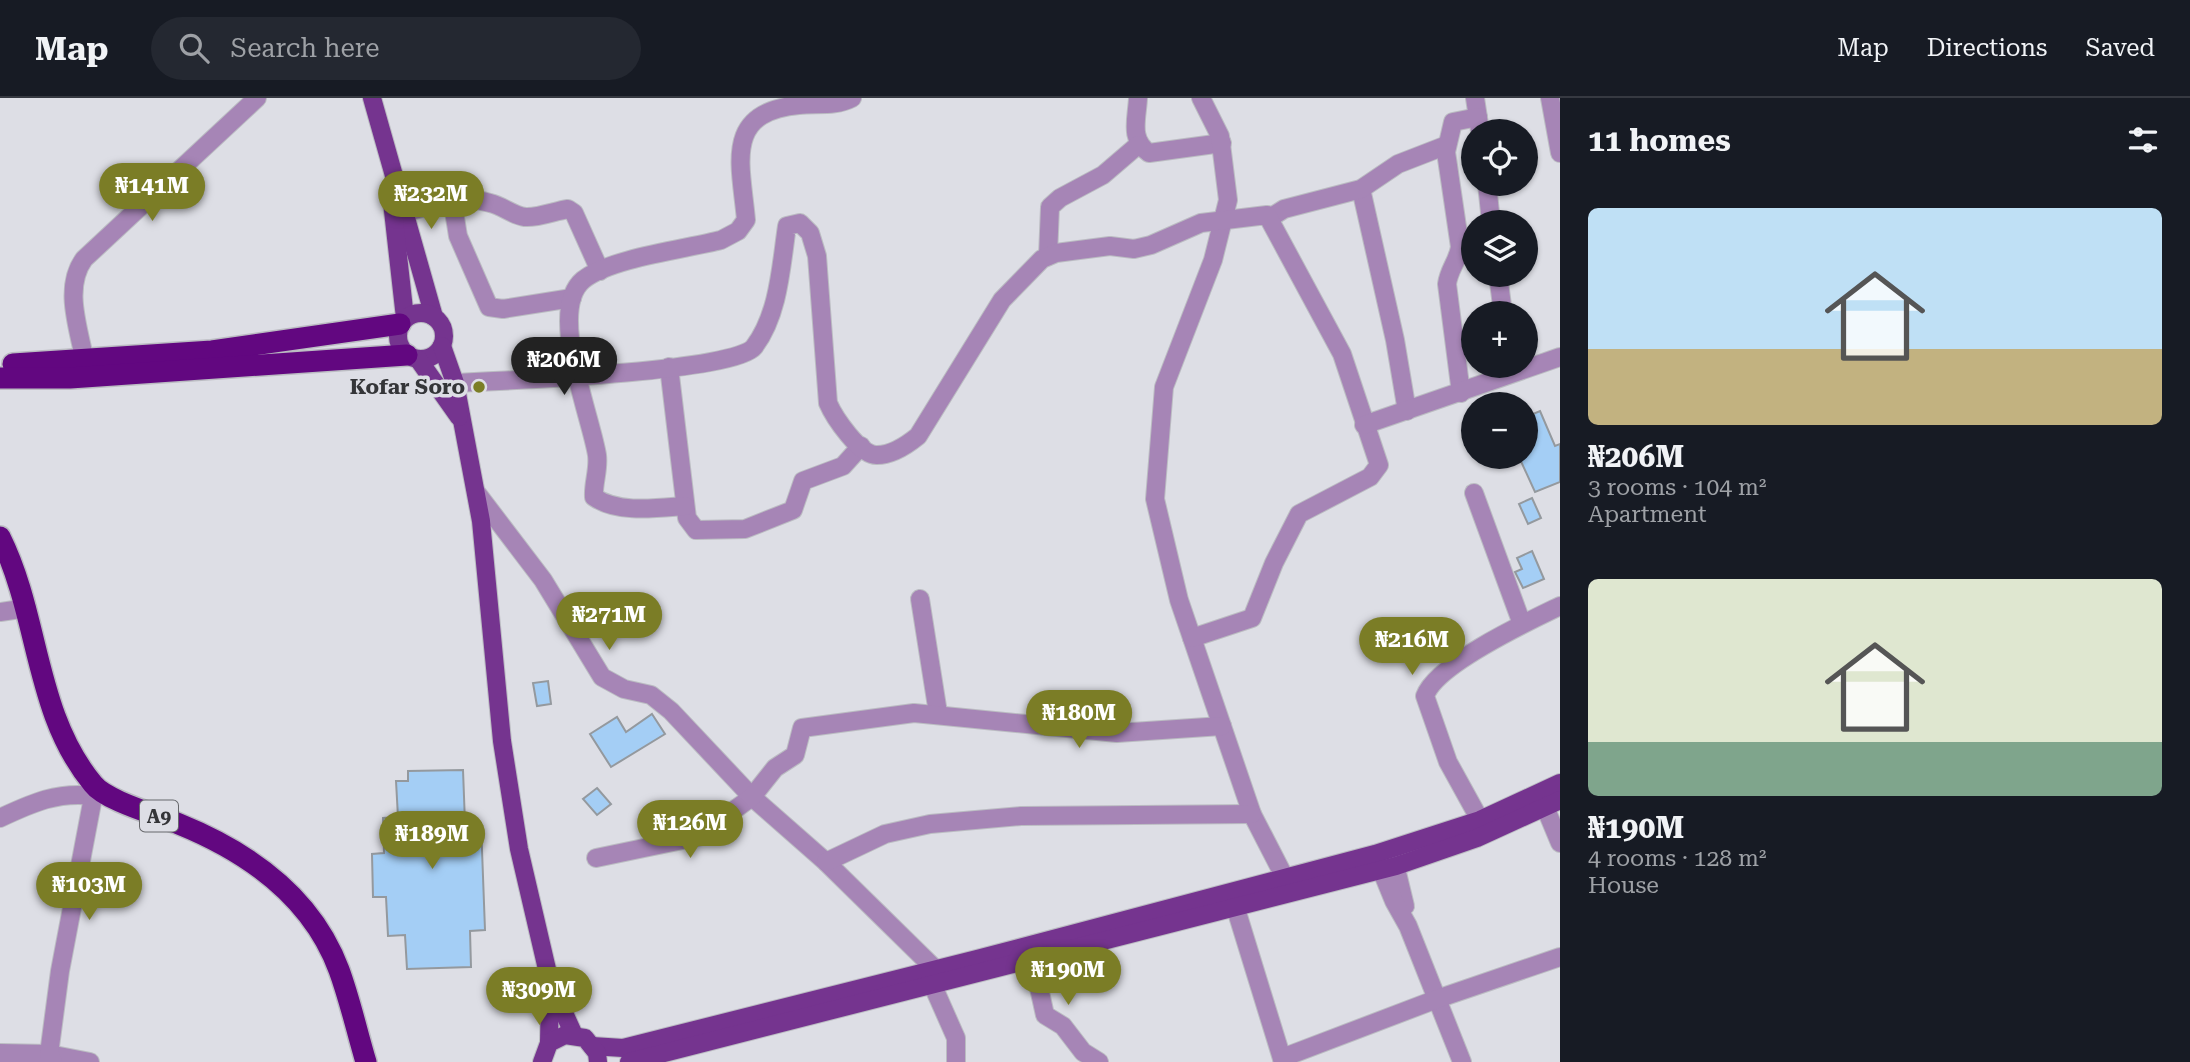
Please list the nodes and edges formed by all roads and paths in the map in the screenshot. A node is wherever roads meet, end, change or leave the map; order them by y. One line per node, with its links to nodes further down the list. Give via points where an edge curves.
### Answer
1 (257, 98): 28 (street, via 76,271 72,286)
2 (372, 98): 14 (main road)
3 (852, 98): 21 (street, via 834,104 777,108 746,129 740,154 746,220 738,231 721,240)
4 (1139, 98): 11 (street)
5 (1201, 98): 10 (street)
6 (1475, 98): 8 (street)
7 (1550, 98): 13 (street)
8 (1478, 119)
9 (1461, 121): 12 (street, via 1455,120)
10 (1222, 143): 11 (street, via 1149,153); 19 (street, via 1228,200)
11 (1138, 145): 20 (street, via 1103,175 1050,207)
12 (1447, 145): 15 (street, via 1398,164); 37 (street, via 1460,247 1447,284)
13 (1560, 153)
14 (387, 158): 17 (main road); 24 (main road)
15 (1361, 189): 18 (street, via 1284,209); 38 (street)
16 (452, 199): 17 (street); 21 (street, via 492,203 528,217 568,209); 22 (street, via 458,236 489,307)
17 (406, 213): 23 (main road)
18 (1270, 218): 19 (street, via 1260,214); 40 (street, via 1342,354)
19 (1223, 220): 20 (street, via 1200,223 1134,249 1110,246); 51 (street, via 1213,261 1164,387 1154,499)
20 (1048, 256): 41 (street, via 1026,272 1002,300 918,436 905,446 875,456)
21 (600, 271): 22 (street, via 584,280)
22 (572, 298): 32 (street)
23 (435, 317): 24 (main road, via 419,312); 25 (main road, via 443,330)
24 (402, 321): 26 (main road, via 398,342); 28 (highway, via 212,351)
25 (442, 345): 26 (main road, via 428,359); 35 (main road)
26 (412, 357): 33 (highway, via 70,378); 39 (main road)
27 (1560, 358): 30 (street)
28 (85, 362): 29 (highway)
29 (0, 364)
30 (1538, 364)
31 (669, 366): 32 (street); 41 (street, via 728,360 752,350 773,308 788,226 800,223 810,233 817,257 828,403 836,422); 44 (street)
32 (575, 377): 35 (street); 44 (street, via 597,459 594,497 650,509)
33 (0, 378)
34 (1494, 378): 36 (street)
35 (455, 383): 39 (main road)
36 (1463, 392)
37 (1461, 393): 38 (street)
38 (1407, 411): 40 (street)
39 (461, 419): 42 (main road)
40 (1364, 425): 51 (street, via 1378,459 1376,471 1299,513 1273,562 1252,618)
41 (861, 446): 44 (street, via 843,466 803,481 793,510 746,529 695,530)
42 (476, 492): 56 (street, via 543,580 602,677 651,695 671,711); 70 (main road, via 502,741)
43 (1474, 493): 50 (street)
44 (685, 506)
45 (0, 537): 48 (highway, A9)
46 (920, 599): 52 (street)
47 (1560, 606): 50 (street)
48 (27, 608): 49 (street); 55 (highway, A9, via 46,697 70,754)
49 (0, 612)
50 (1522, 624): 60 (street, via 1455,664 1427,688 1425,696 1448,762)
51 (1192, 638): 53 (street)
52 (938, 713): 53 (street, via 1117,733); 56 (street, via 802,728 795,755 775,768)
53 (1222, 726): 58 (street)
54 (1560, 783): 60 (main road)
55 (94, 792): 59 (street, via 33,802); 76 (street, via 60,971); 79 (highway, A9, via 214,838 282,884 321,933 339,969)
56 (752, 797): 62 (street, via 723,818 711,836); 64 (street)
57 (1552, 804): 61 (street); 63 (main road, via 1477,838)
58 (1252, 814): 64 (street, via 1021,816 941,823 906,827); 65 (street)
59 (0, 818)
60 (1480, 820): 63 (main road)
61 (1560, 843)
62 (596, 858)
63 (1385, 860): 65 (main road); 66 (main road); 71 (street)
64 (826, 862): 69 (street)
65 (1285, 878): 69 (main road)
66 (1235, 906): 68 (main road); 77 (street)
67 (1560, 957): 71 (street)
68 (1033, 961): 69 (main road); 83 (street, via 1045,1015 1063,1026 1083,1052)
69 (934, 977): 75 (main road); 81 (main road); 82 (street, via 956,1038)
70 (550, 982): 72 (main road); 73 (main road)
71 (1437, 999): 77 (street); 84 (street)
72 (575, 1035): 73 (main road, via 556,1038); 75 (main road)
73 (546, 1051): 80 (main road)
74 (0, 1053): 76 (street)
75 (595, 1054)
76 (51, 1058): 78 (street)
77 (1282, 1060)
78 (90, 1062)
79 (366, 1062)
80 (530, 1062)
81 (629, 1062)
82 (956, 1062)
83 (1098, 1062)
84 (1462, 1062)

